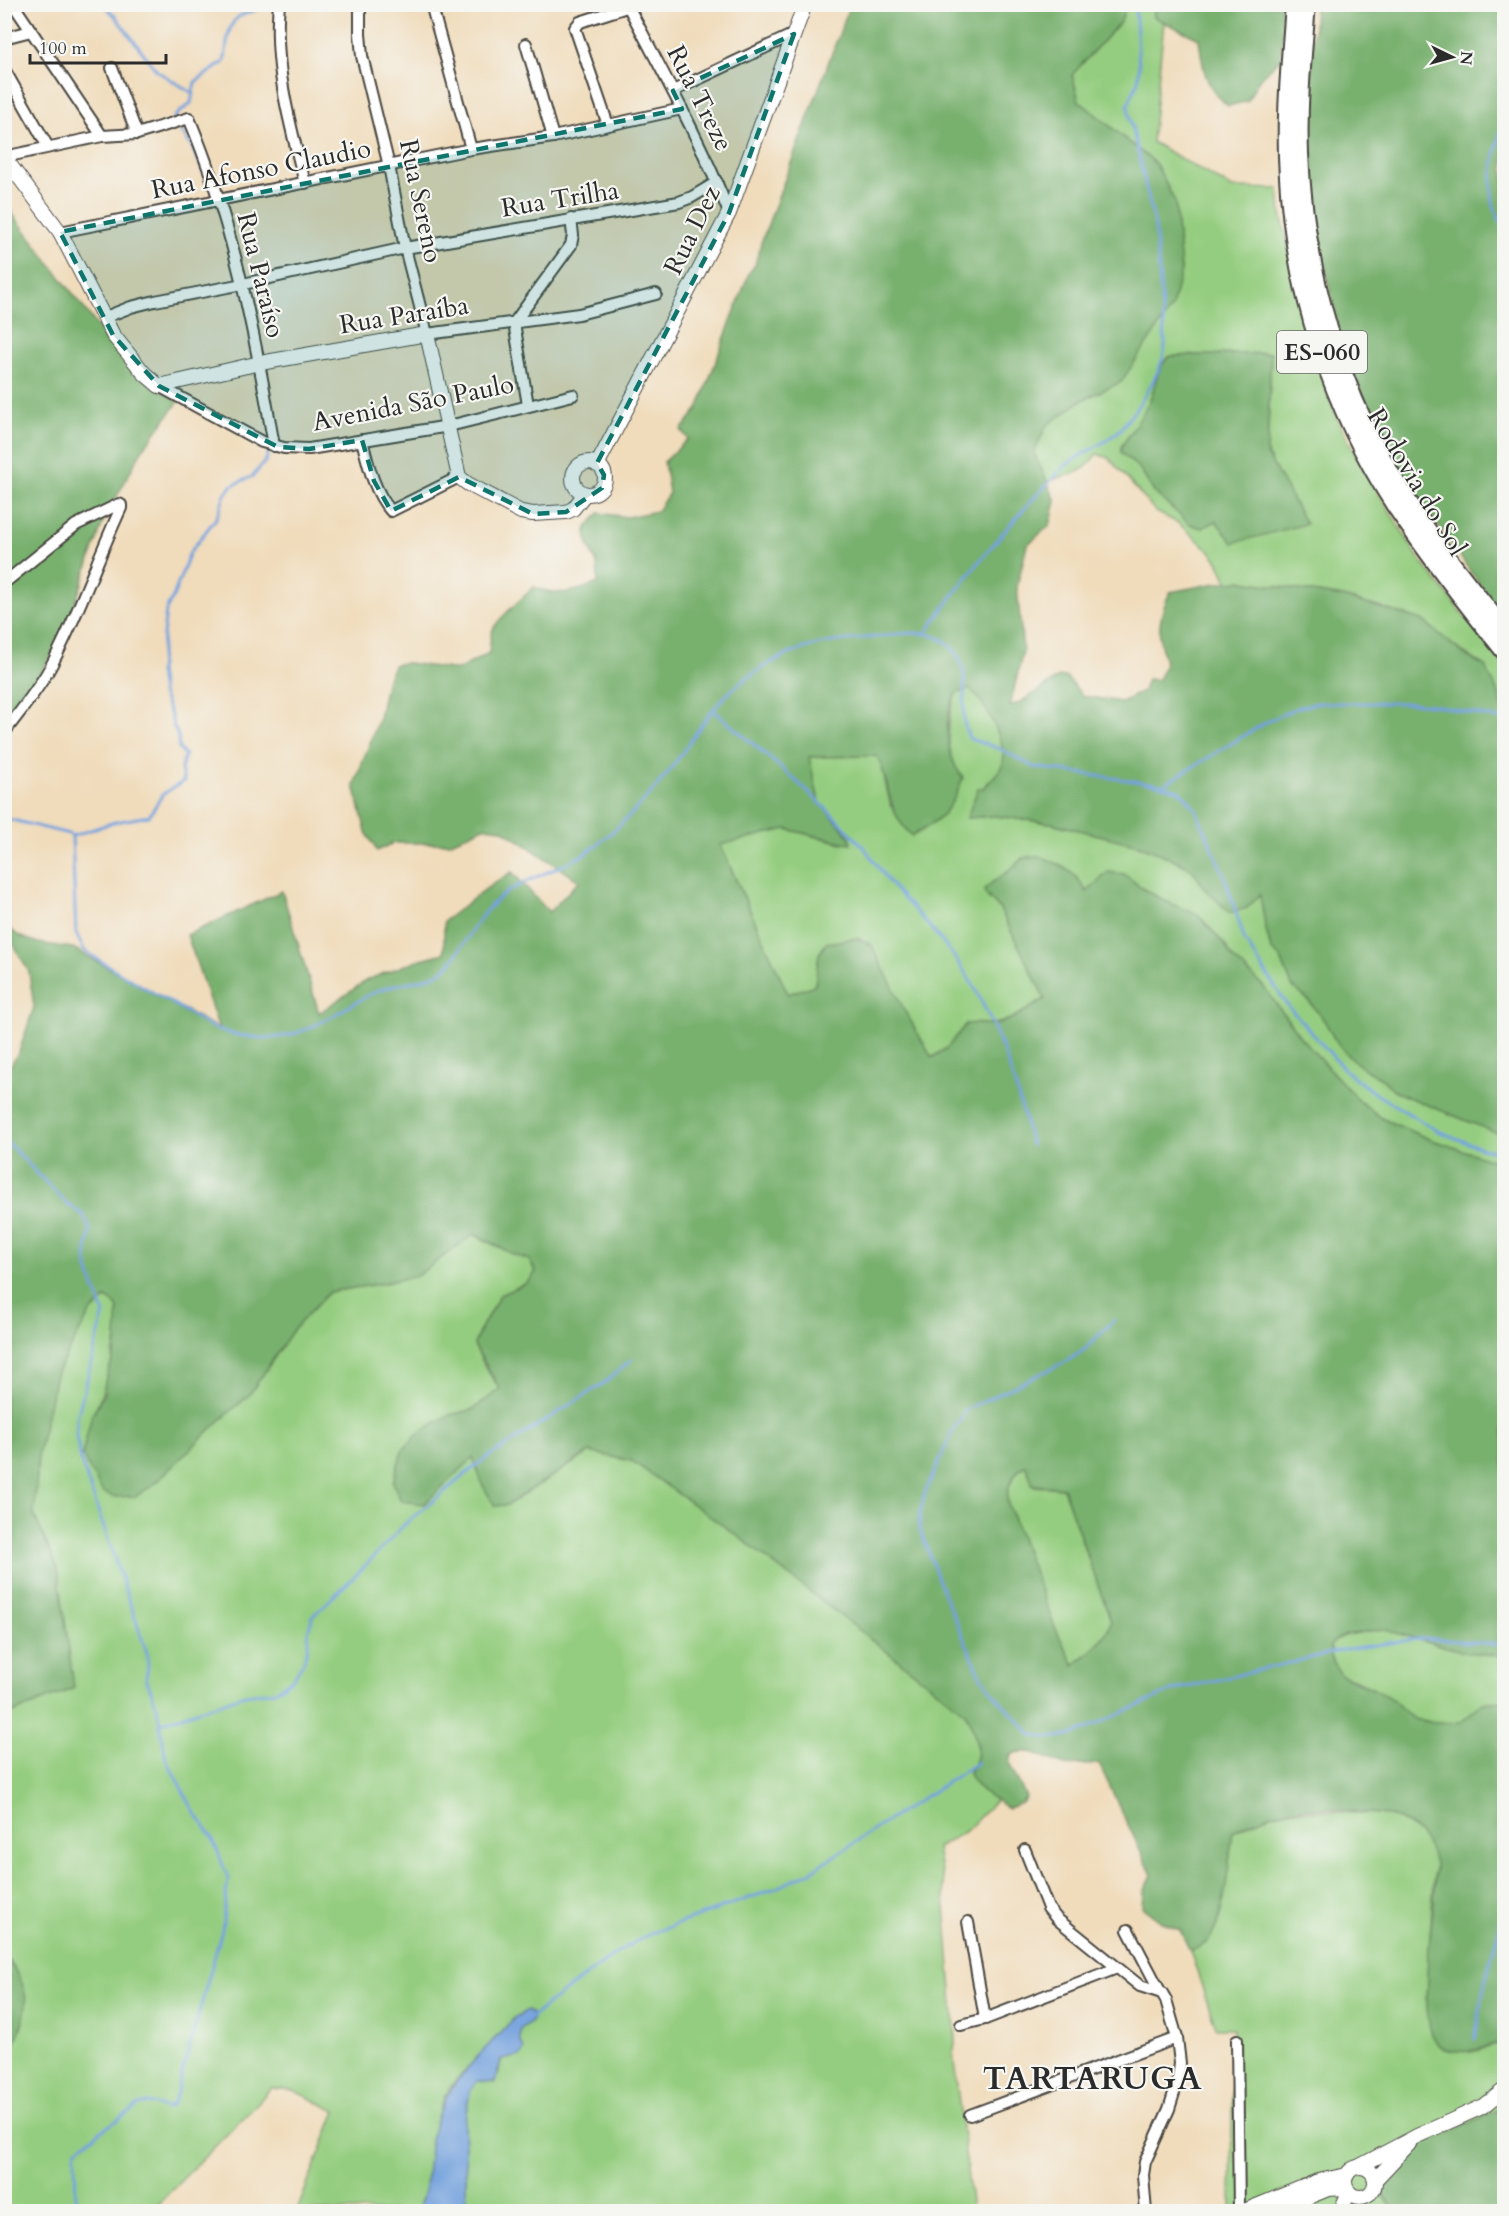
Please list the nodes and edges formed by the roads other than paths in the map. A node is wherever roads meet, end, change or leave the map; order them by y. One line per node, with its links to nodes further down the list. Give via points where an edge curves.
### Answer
1 (13, 4): 9 (street)
2 (279, 4): 26 (street, via 276,41 280,71)
3 (360, 4): 24 (street, Rua Sereno, via 360,42)
4 (431, 4): 22 (street)
5 (805, 4): 10 (street, Rua Dez)
6 (1294, 4): 49 (main road, Rodovia do Sol / ES-060, via 1287,113 1288,178 1300,267 1323,356 1355,432 1395,505)
7 (1307, 4): 48 (main road, Rodovia do Sol / ES-060, via 1301,84 1301,171 1313,264 1329,328 1361,414 1405,498)
8 (630, 5): 15 (street, Rua Treze); 17 (street, via 580,22 575,28)
9 (31, 31): 11 (street); 19 (street)
10 (794, 34): 15 (street); 28 (street, Rua Dez)
11 (4, 38)
12 (526, 44): 20 (street)
13 (112, 68): 18 (street)
14 (4, 69): 21 (street)
15 (674, 91): 16 (street, Rua Treze)
16 (682, 109): 17 (street, Rua Afonso Claudio); 25 (street, Rua Treze)
17 (608, 125): 20 (street, Rua Afonso Claudio)
18 (138, 134): 19 (street); 27 (street, Rua Paraíso, via 189,118)
19 (102, 136): 21 (street)
20 (553, 137): 22 (street, Rua Afonso Claudio)
21 (48, 147): 23 (street)
22 (471, 149): 24 (street, Rua Afonso Claudio)
23 (4, 157): 30 (street, Avenida São Paulo)
24 (389, 166): 26 (street, Rua Afonso Claudio); 31 (street, Rua Sereno)
25 (717, 182): 28 (street, Rua Treze); 29 (street, Rua Trilha, via 679,202)
26 (305, 183): 27 (street, Rua Afonso Claudio)
27 (220, 200): 30 (street, Rua Afonso Claudio); 32 (street, Rua Paraíso)
28 (729, 213): 44 (street, Rua Dez)
29 (571, 219): 31 (street, Rua Trilha); 35 (street, via 571,245)
30 (60, 232): 34 (street, Avenida São Paulo)
31 (405, 248): 32 (street, Rua Trilha); 36 (street, Rua Sereno)
32 (243, 284): 34 (street, Rua Trilha, via 155,301); 37 (street, Rua Paraíso)
33 (656, 294): 35 (street, Rua Paraíba, via 579,314)
34 (104, 318): 38 (street, Avenida São Paulo, via 127,353)
35 (514, 323): 36 (street, Rua Paraíba); 40 (street)
36 (427, 334): 37 (street, Rua Paraíba); 41 (street, Rua Sereno)
37 (260, 363): 38 (street, Rua Paraíba); 43 (street, Rua Paraíso)
38 (159, 386): 43 (street, Avenida São Paulo)
39 (573, 395): 40 (street, Avenida São Paulo)
40 (528, 405): 41 (street, Avenida São Paulo)
41 (449, 426): 42 (street, Avenida São Paulo); 45 (street, Rua Sereno)
42 (362, 440): 43 (street, Avenida São Paulo, via 309,449); 45 (street, via 380,496 391,511)
43 (274, 446)
44 (597, 465): 46 (street, via 603,471 604,484 594,493); 46 (street, via 584,463 574,472 575,486)
45 (459, 477): 46 (street, via 521,512 533,514 566,512)
46 (585, 494)
47 (4, 583): 50 (street, via 76,525 121,505 56,657)
48 (1502, 621)
49 (1504, 651)
50 (4, 733)
51 (1025, 1850): 54 (street, via 1052,1913)
52 (968, 1922): 56 (street)
53 (1128, 1930): 55 (street)
54 (1117, 1968): 55 (street, via 1140,1986); 56 (street)
55 (1161, 1993): 58 (street, via 1167,2000)
56 (985, 2019): 57 (street)
57 (961, 2025)
58 (1177, 2038): 61 (street); 66 (street, via 1178,2080 1144,2167)
59 (1237, 2040): 67 (street)
60 (1504, 2090): 62 (street, via 1484,2106)
61 (970, 2115)
62 (1417, 2136): 63 (street); 64 (street)
63 (1375, 2180): 64 (street, via 1367,2169); 65 (street)
64 (1350, 2181): 65 (street, via 1357,2197); 67 (street, via 1318,2181); 68 (street); 69 (street)
65 (1366, 2196): 70 (street)
66 (1146, 2211)
67 (1240, 2211)
68 (1271, 2211)
69 (1340, 2211)
70 (1362, 2211)

